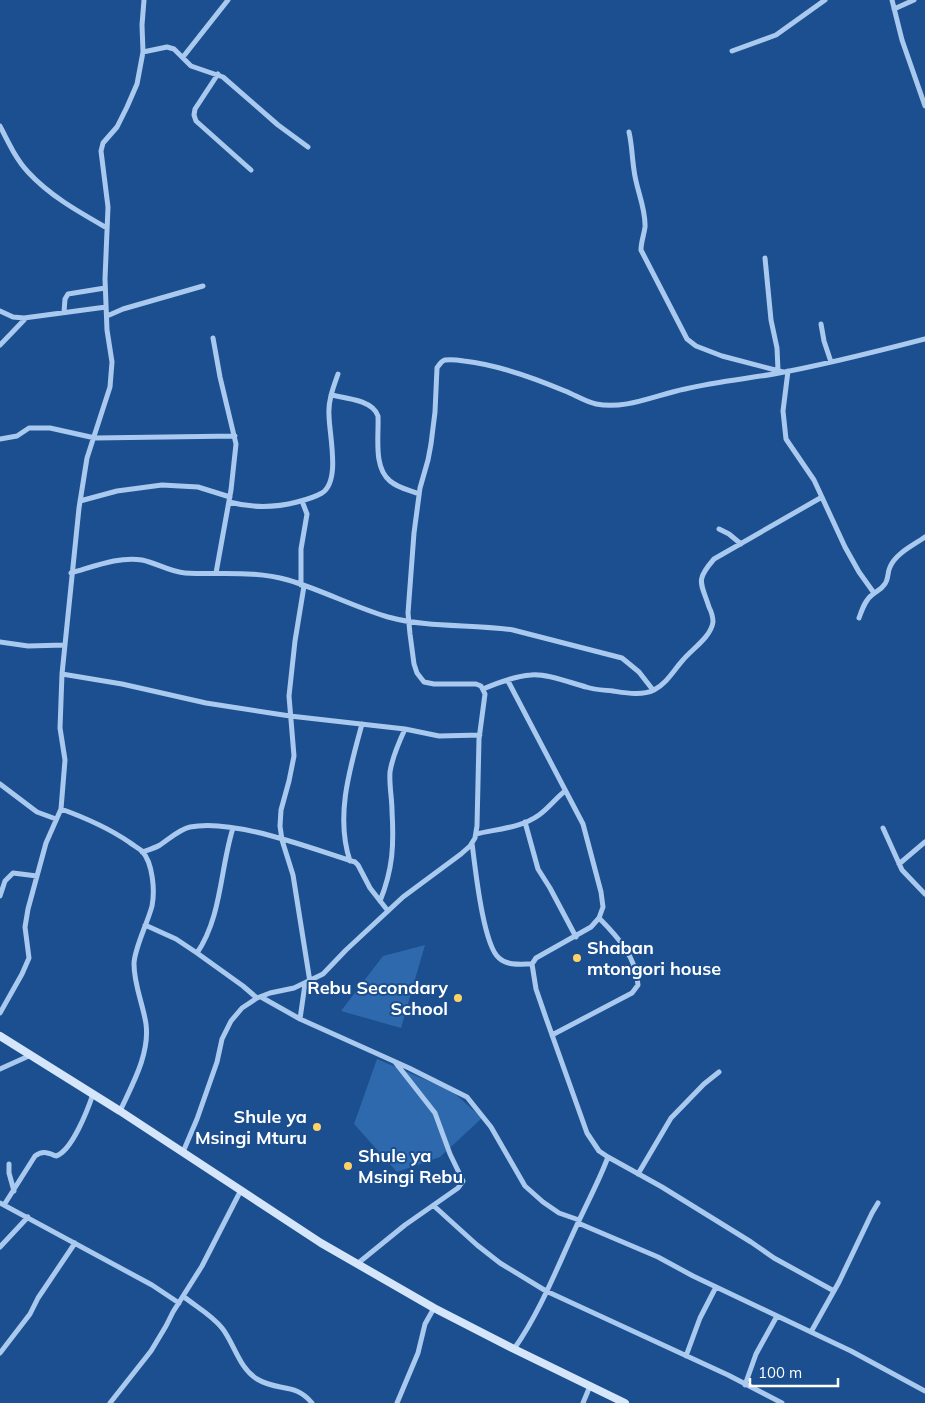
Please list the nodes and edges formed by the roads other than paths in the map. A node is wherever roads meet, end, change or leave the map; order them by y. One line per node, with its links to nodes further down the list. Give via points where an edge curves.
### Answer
1 (144, 0): 8 (street)
2 (228, 0): 9 (street)
3 (825, 0): 7 (street, via 776,35)
4 (892, 0): 6 (street)
5 (914, 0): 6 (street)
6 (894, 9): 11 (street)
7 (732, 51)
8 (143, 52): 9 (street, via 167,47); 16 (street, via 137,84 117,127 101,151)
9 (183, 57): 10 (street, via 191,66)
10 (218, 74): 14 (street); 15 (street, via 195,109 196,121)
11 (925, 106)
12 (0, 126): 16 (street, via 28,172 62,201)
13 (628, 132): 30 (street, via 644,212 641,250 687,339 722,356)
14 (308, 147)
15 (251, 170)
16 (107, 228): 19 (street)
17 (765, 258): 30 (street, via 771,320)
18 (203, 286): 23 (street)
19 (105, 288): 20 (street); 22 (street, via 68,294)
20 (106, 307): 22 (street); 23 (street)
21 (0, 311): 24 (street)
22 (64, 312): 24 (street)
23 (106, 316): 34 (street, via 112,362 110,387)
24 (26, 318): 28 (street)
25 (821, 324): 29 (street)
26 (213, 338): 33 (street)
27 (925, 339): 29 (street)
28 (0, 345)
29 (831, 362): 30 (street)
30 (783, 371): 36 (street, via 683,389 614,406 594,404 512,370 445,360 437,368 431,444); 37 (street, via 786,439)
31 (338, 374): 32 (street)
32 (331, 395): 36 (street, via 364,403 376,411 382,473 395,485); 40 (street, via 329,413 333,457 330,483 324,492)
33 (235, 436): 34 (street); 38 (street)
34 (95, 438): 35 (street, via 50,428 29,428 17,436); 39 (street)
35 (0, 439)
36 (419, 494): 49 (street)
37 (822, 497): 43 (street); 47 (street, via 845,547)
38 (229, 500): 39 (street, via 198,487 162,485); 40 (street, via 258,507); 45 (street)
39 (80, 501): 44 (street)
40 (302, 501): 46 (street, via 307,514 301,549)
41 (719, 529): 43 (street)
42 (925, 537): 47 (street, via 895,560 886,583)
43 (741, 544): 55 (street, via 714,559 701,576 712,615 710,631 662,685)
44 (71, 573): 45 (street, via 129,558 172,571); 51 (street)
45 (216, 573): 46 (street, via 260,575)
46 (302, 585): 49 (street, via 388,617); 56 (street, via 289,696)
47 (874, 593): 48 (street)
48 (859, 618)
49 (409, 621): 54 (street, via 414,664 424,682 476,684); 55 (street, via 513,630 615,656 629,662)
50 (0, 642): 51 (street, via 28,646)
51 (65, 645): 52 (street)
52 (62, 674): 56 (street); 62 (street, via 60,728 65,760)
53 (508, 680): 54 (street); 55 (street, via 531,674 626,693); 61 (street)
54 (483, 689): 59 (street)
55 (653, 690)
56 (290, 716): 57 (street); 68 (street, via 294,756 281,810)
57 (362, 724): 58 (street); 72 (street, via 345,794 344,839)
58 (405, 729): 59 (street, via 439,736); 77 (street, via 390,770 392,866)
59 (480, 735): 67 (street)
60 (0, 784): 63 (street, via 37,812)
61 (565, 791): 64 (street); 79 (street, via 583,824 593,860 603,907)
62 (60, 809): 63 (street); 71 (street, via 112,830)
63 (56, 819): 74 (street)
64 (526, 822): 67 (street); 81 (street, via 538,869)
65 (233, 828): 68 (street); 71 (street, via 188,827); 82 (street, via 216,909 205,941)
66 (883, 828): 73 (street)
67 (476, 834): 70 (street)
68 (282, 840): 72 (street); 84 (street, via 293,875)
69 (925, 842): 73 (street)
70 (472, 843): 78 (street); 83 (street, via 482,910 493,950 497,958 513,964)
71 (142, 852): 80 (street, via 151,872 154,890)
72 (350, 861): 77 (street, via 358,865)
73 (899, 864): 75 (street)
74 (37, 876): 76 (street, via 14,873 5,881); 86 (street, via 25,927 29,958)
75 (925, 894)
76 (0, 896)
77 (380, 901): 78 (street)
78 (388, 911): 84 (street, via 323,974)
79 (599, 918): 81 (street); 88 (street, via 627,950 638,976 638,985 632,992)
80 (145, 925): 82 (street); 95 (street, via 134,961 134,974 147,1039 140,1067)
81 (576, 937): 83 (street, via 536,958)
82 (197, 953): 85 (street)
83 (532, 964): 88 (street, via 536,988)
84 (307, 983): 85 (street); 87 (street)
85 (259, 998): 87 (street); 96 (street, via 242,1008 222,1039 217,1062)
86 (0, 1013)
87 (300, 1019): 91 (street)
88 (552, 1035): 97 (street, via 587,1133 599,1151)
89 (0, 1036): 90 (main road)
90 (31, 1055): 92 (street); 94 (main road)
91 (395, 1062): 104 (street, via 435,1113 454,1164 463,1178 462,1185); 106 (street, via 467,1097 491,1127 525,1186 551,1208)
92 (0, 1069)
93 (719, 1072): 99 (street, via 671,1118)
94 (93, 1094): 95 (main road); 101 (street, via 80,1127 65,1151 56,1156 38,1153)
95 (120, 1111): 96 (main road)
96 (182, 1152): 100 (main road)
97 (608, 1157): 99 (street); 106 (street)
98 (9, 1164): 101 (street)
99 (638, 1174): 112 (street)
100 (241, 1190): 109 (main road); 113 (street)
101 (14, 1191): 102 (street)
102 (2, 1204): 105 (street)
103 (878, 1204): 112 (street)
104 (434, 1206): 109 (street); 111 (street, via 500,1263)
105 (28, 1216): 107 (street); 108 (street)
106 (579, 1221): 110 (street); 111 (street)
107 (75, 1243): 114 (street); 119 (street, via 30,1314)
108 (0, 1247)
109 (357, 1264): 115 (main road)
110 (716, 1287): 116 (street); 120 (street)
111 (546, 1291): 118 (street); 120 (street)
112 (834, 1291): 117 (street)
113 (183, 1296): 114 (street); 125 (street, via 220,1326 247,1370 256,1378 304,1393)
114 (179, 1303): 124 (street, via 151,1351)
115 (434, 1308): 118 (main road); 126 (street, via 425,1324 418,1353)
116 (778, 1316): 117 (street); 121 (street, via 756,1354)
117 (811, 1332): 123 (street)
118 (514, 1350): 122 (main road)
119 (0, 1353)
120 (686, 1356): 121 (street)
121 (745, 1385): 129 (street)
122 (590, 1386): 127 (street); 128 (main road)
123 (925, 1390)
124 (110, 1403)
125 (312, 1403)
126 (397, 1403)
127 (583, 1403)
128 (624, 1403)
129 (782, 1403)

